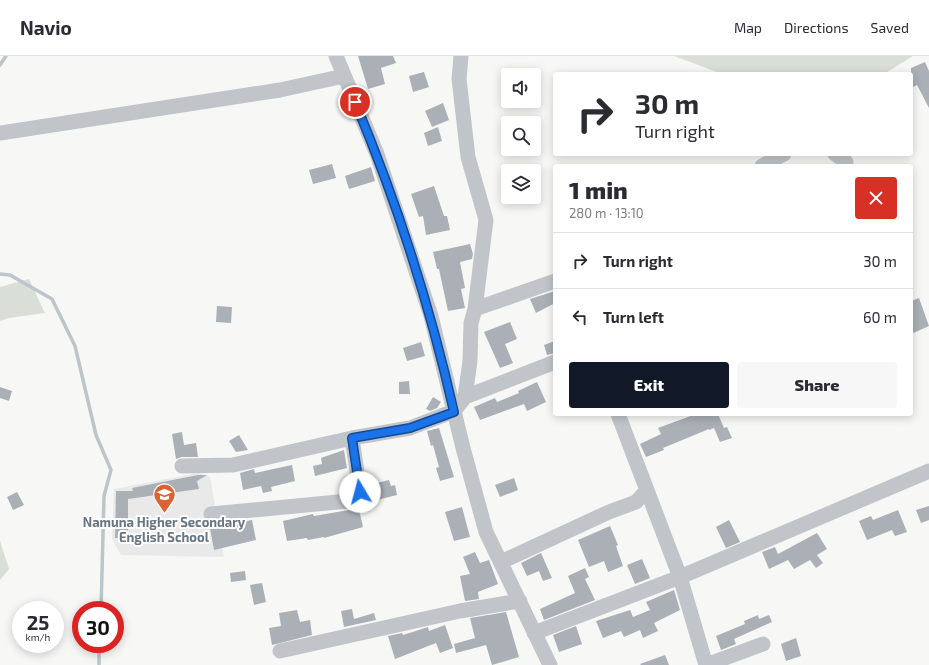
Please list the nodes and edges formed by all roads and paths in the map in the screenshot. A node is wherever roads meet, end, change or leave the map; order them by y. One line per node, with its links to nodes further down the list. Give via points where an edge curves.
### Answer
1 (336, 56): 3 (street)
2 (461, 56): 8 (street, via 459,79 468,156 486,220)
3 (344, 76): 4 (street, via 272,91); 11 (street, via 377,154 431,316)
4 (0, 133)
5 (780, 156): 6 (street)
6 (766, 164)
7 (553, 282): 8 (street)
8 (475, 309): 10 (street, via 471,323)
9 (553, 363): 10 (street)
10 (466, 398): 11 (street)
11 (454, 412): 13 (street, via 410,428); 18 (street, via 486,532)
12 (619, 416): 16 (street)
13 (352, 438): 14 (street, via 233,465); 17 (street, via 360,492 348,501)
14 (182, 466)
15 (929, 471): 19 (street)
16 (647, 490): 18 (street, via 636,502); 19 (street)
17 (211, 514)
18 (501, 562): 20 (street)
19 (680, 577): 21 (street); 25 (street)
20 (520, 601): 21 (street); 23 (street, via 460,611)
21 (534, 633): 24 (street)
22 (763, 644): 25 (street)
23 (280, 651)
24 (550, 665)
25 (706, 665)

